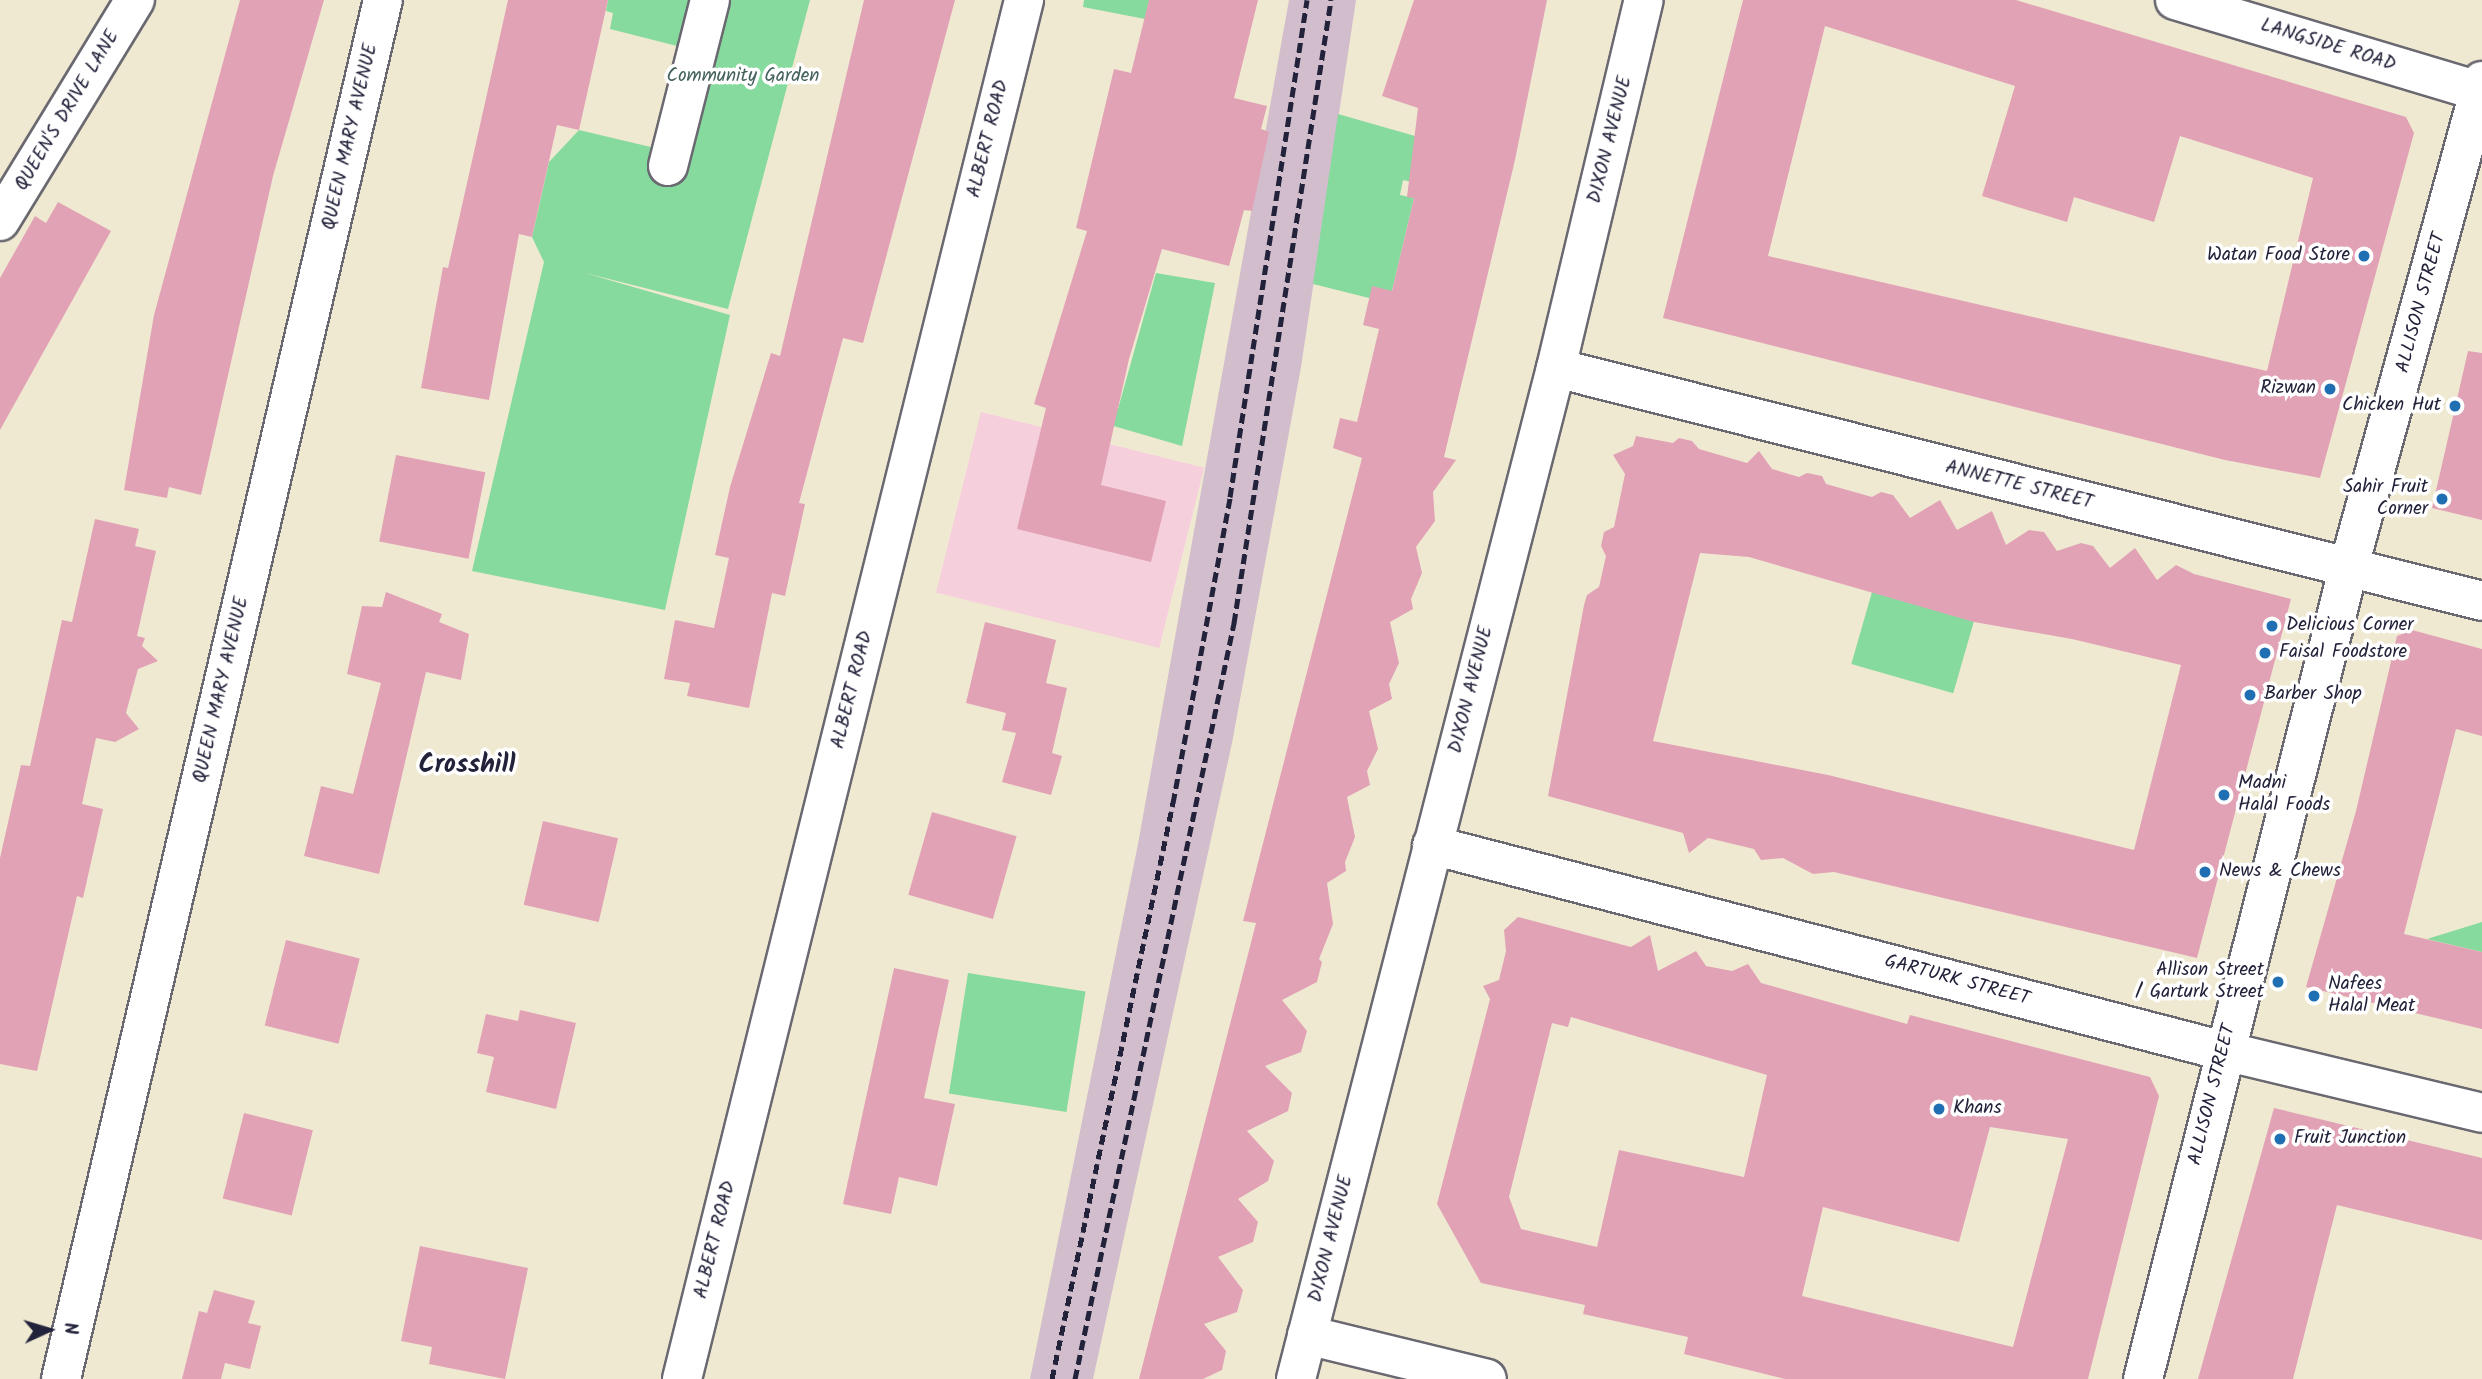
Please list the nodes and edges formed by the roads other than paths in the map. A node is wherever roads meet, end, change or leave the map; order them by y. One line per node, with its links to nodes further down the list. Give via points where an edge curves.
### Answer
1 (135, 0): 9 (street, QUEEN'S DRIVE LANE)
2 (383, 0): 17 (street, QUEEN MARY AVENUE)
3 (710, 0): 8 (street)
4 (1024, 0): 18 (street, ALBERT ROAD)
5 (1644, 0): 10 (street, DIXON AVENUE)
6 (2175, 0): 7 (street, LANGSIDE ROAD)
7 (2481, 88): 11 (street, ALLISON STREET)
8 (668, 166)
9 (0, 220)
10 (1556, 368): 11 (street, ANNETTE STREET); 13 (street, DIXON AVENUE)
11 (2349, 566): 12 (street, ANNETTE STREET); 14 (street, ALLISON STREET)
12 (2482, 601)
13 (1432, 845): 14 (street, GARTURK STREET); 16 (street, DIXON AVENUE)
14 (2224, 1051): 15 (street, GARTURK STREET); 21 (street, ALLISON STREET)
15 (2482, 1113)
16 (1307, 1335): 19 (street, DIXON AVENUE); 20 (street)
17 (61, 1379)
18 (682, 1379)
19 (1296, 1379)
20 (1487, 1379)
21 (2143, 1379)

